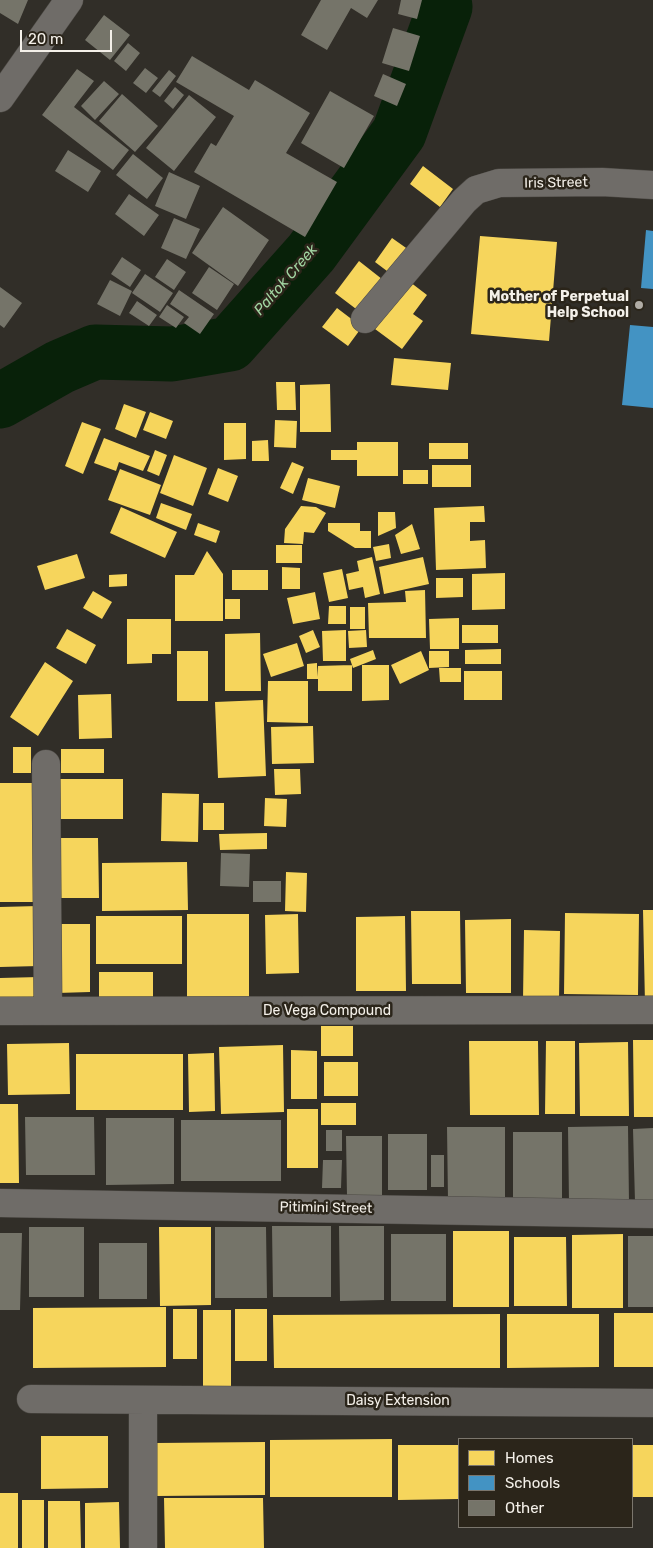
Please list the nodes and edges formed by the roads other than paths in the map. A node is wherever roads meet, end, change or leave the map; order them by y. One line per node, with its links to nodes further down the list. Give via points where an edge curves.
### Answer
1 (69, 0): 2 (street)
2 (0, 98)
3 (653, 185): 4 (street, Iris Street, via 499,183 476,190)
4 (365, 318)
5 (46, 764): 8 (street)
6 (653, 1010): 8 (street, De Vega Compound)
7 (0, 1011): 8 (street, De Vega Compound)
8 (48, 1011)
9 (0, 1203): 10 (street, Pitimini Street)
10 (653, 1214)
11 (31, 1399): 12 (street, Daisy Extension)
12 (143, 1400): 13 (street, Daisy Extension); 14 (street)
13 (653, 1403)
14 (143, 1548)

